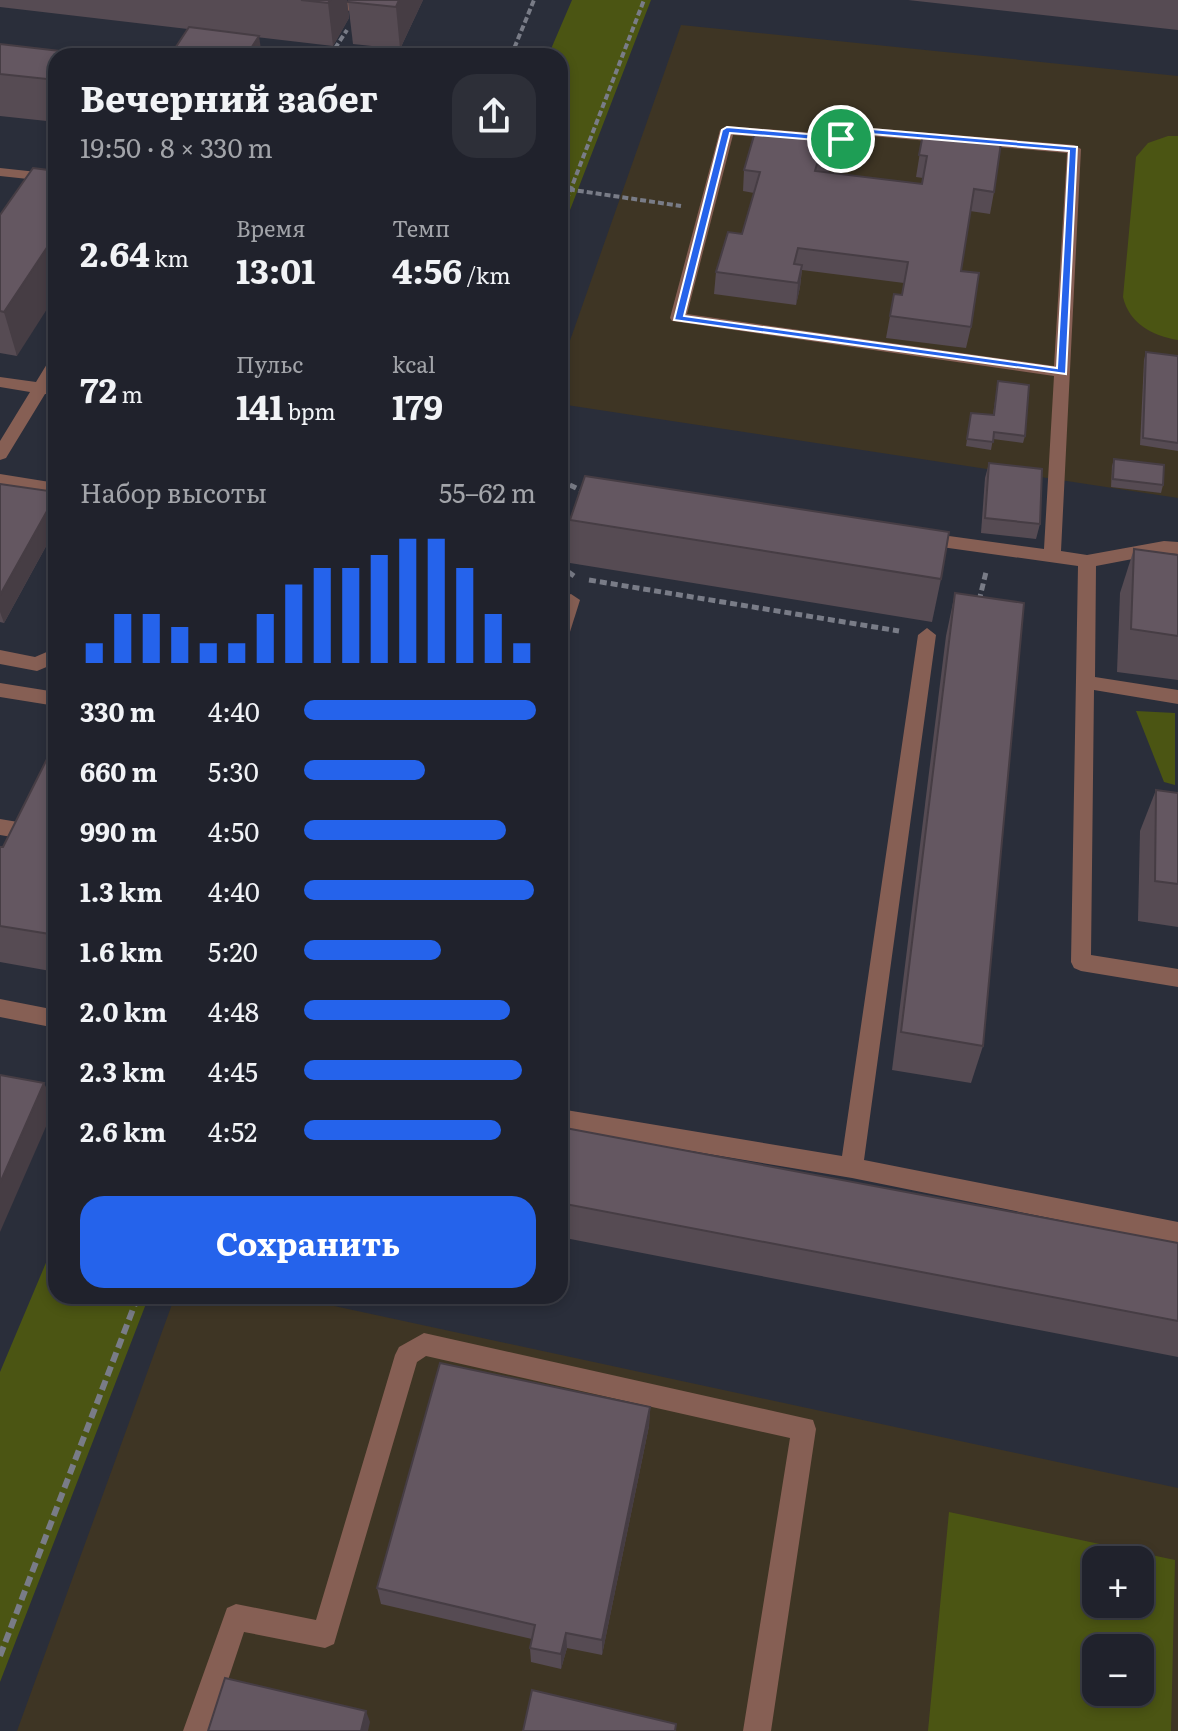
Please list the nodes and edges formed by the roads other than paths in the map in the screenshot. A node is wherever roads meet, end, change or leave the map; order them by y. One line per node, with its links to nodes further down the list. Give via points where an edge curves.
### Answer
1 (293, 0): 2 (lane, via 347,7)
2 (351, 0)
3 (0, 172): 4 (lane)
4 (48, 177)
5 (1062, 372): 5 (lane, via 1074,149 871,132 841,139 727,130 678,318); 14 (lane)
6 (0, 382): 7 (lane)
7 (48, 389)
8 (48, 390): 9 (lane)
9 (0, 454)
10 (0, 480): 11 (lane)
11 (48, 488)
12 (899, 536): 14 (lane)
13 (1178, 548): 15 (lane)
14 (1052, 556): 15 (lane)
15 (1087, 561): 21 (lane)
16 (571, 600): 17 (lane)
17 (568, 610)
18 (927, 635): 31 (lane)
19 (0, 657): 20 (lane, via 37,664)
20 (48, 659)
21 (1085, 682): 23 (lane); 27 (lane, via 1081,962)
22 (0, 690): 24 (lane)
23 (1178, 697)
24 (48, 698)
25 (37, 804): 26 (lane, via 24,831)
26 (0, 827)
27 (1178, 978)
28 (0, 1008): 29 (lane)
29 (48, 1017)
30 (568, 1120): 31 (lane)
31 (852, 1168): 32 (lane)
32 (1178, 1233)
33 (197, 1731): 34 (lane, via 236,1617 325,1635 407,1355 424,1344 804,1429)
34 (757, 1731)

